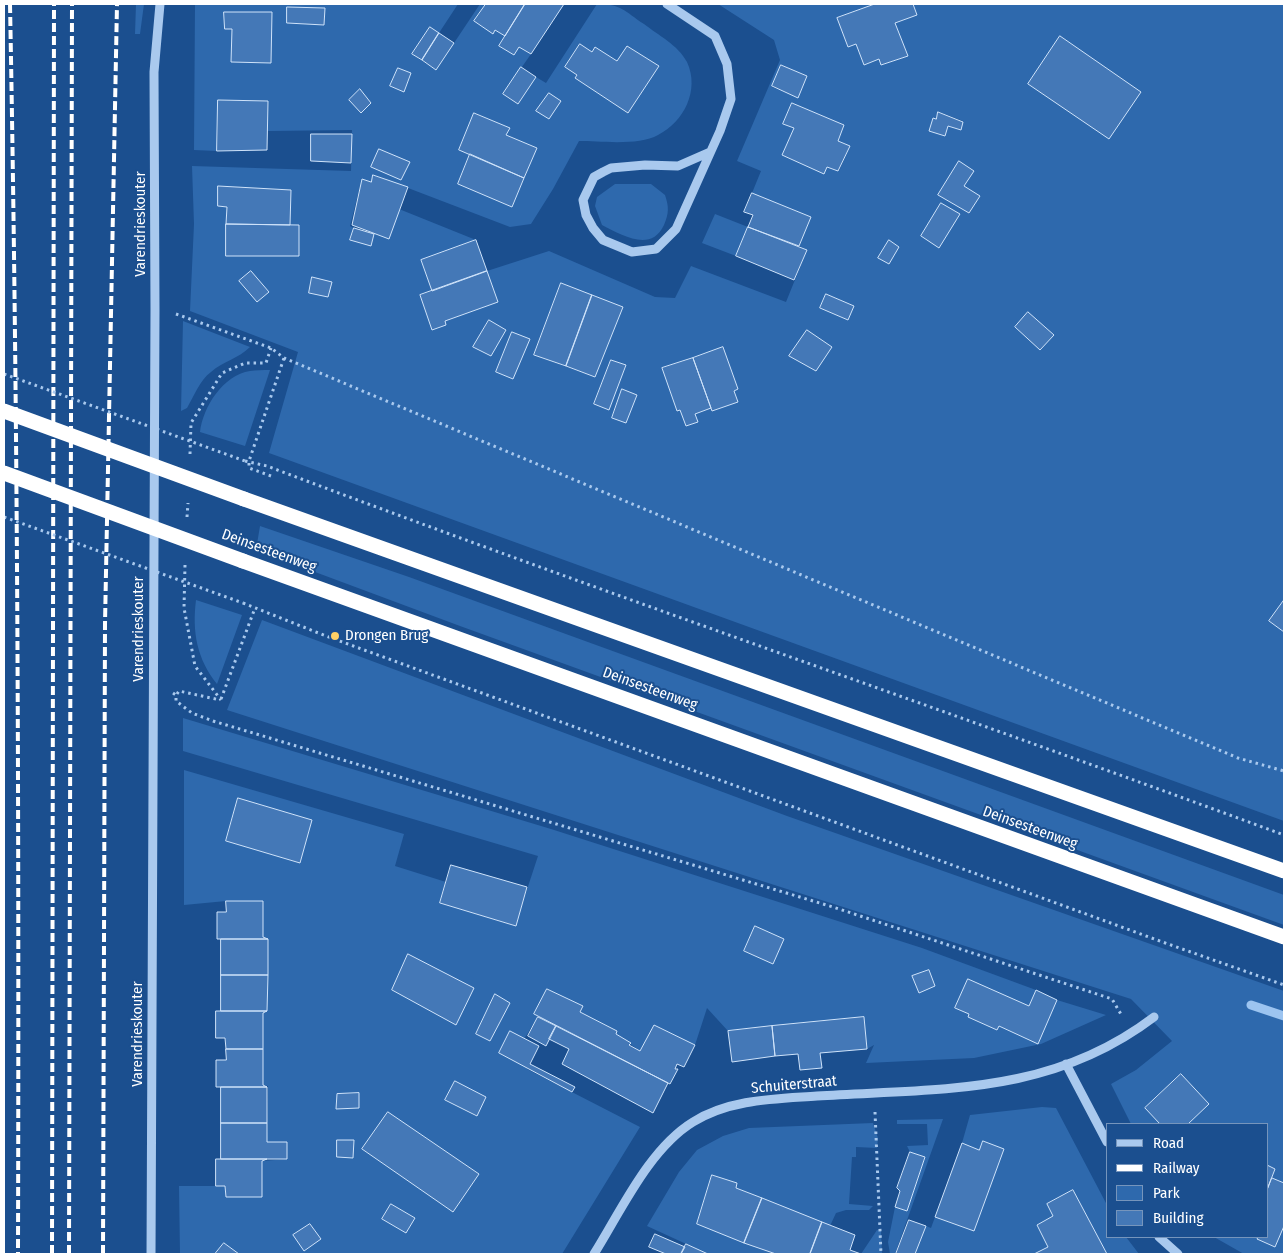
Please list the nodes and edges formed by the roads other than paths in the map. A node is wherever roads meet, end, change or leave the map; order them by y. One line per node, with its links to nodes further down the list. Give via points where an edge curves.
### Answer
1 (160, 4): 12 (street, Varendrieskouter, via 154,72)
2 (667, 4): 3 (street, via 715,36 727,64 730,99)
3 (710, 152): 3 (street, via 678,166 645,165 611,168 603,172 594,178 583,200 593,228 603,240 632,252 656,249 676,229)
4 (4, 411): 6 (highway, bridge)
5 (4, 473): 7 (highway, Deinsesteenweg, bridge)
6 (1284, 871)
7 (1284, 937)
8 (1154, 1017): 9 (street, Schuiterstraat, via 1091,1055)
9 (1066, 1064): 10 (street); 13 (street, Schuiterstraat, via 1004,1083 744,1103 716,1110 692,1122 667,1142 647,1167)
10 (1106, 1140)
11 (1160, 1238): 14 (street)
12 (151, 1254)
13 (594, 1254)
14 (1178, 1254)

